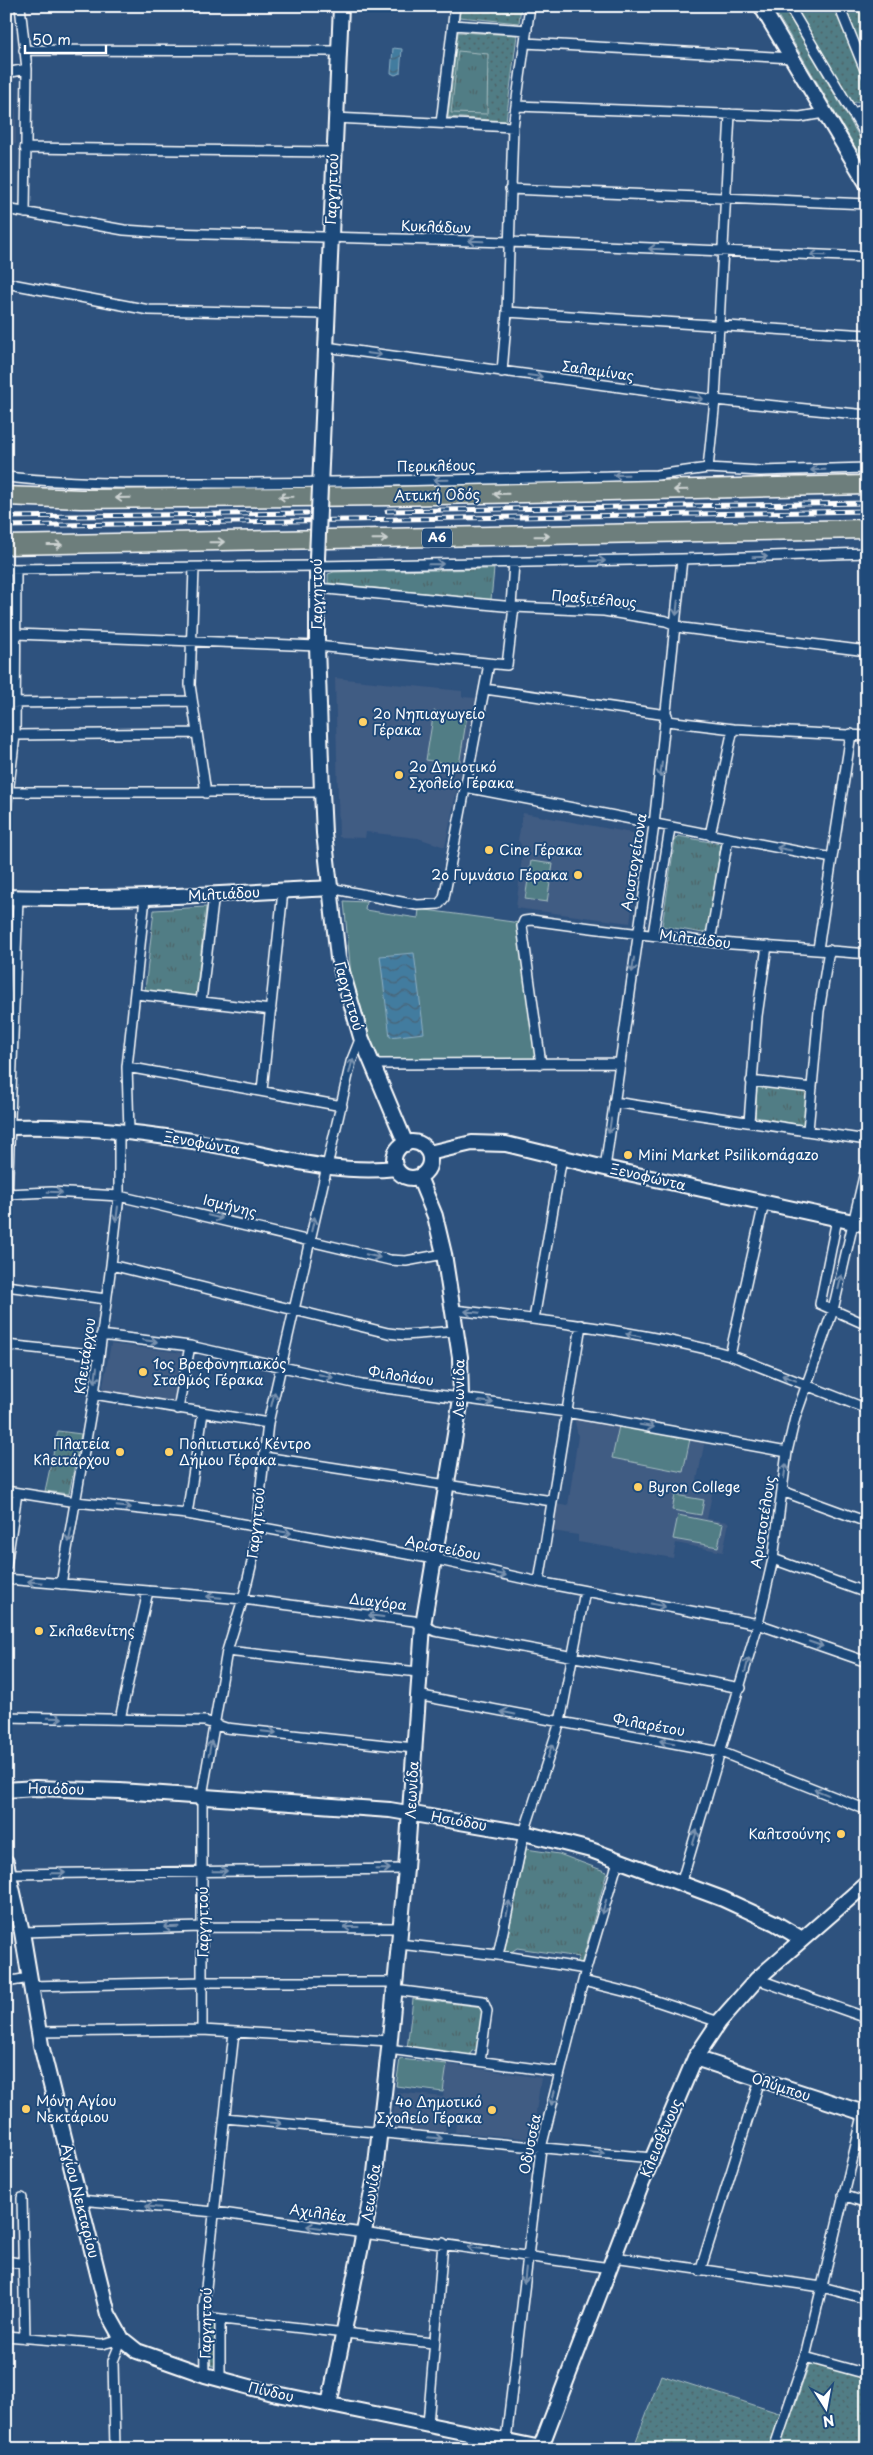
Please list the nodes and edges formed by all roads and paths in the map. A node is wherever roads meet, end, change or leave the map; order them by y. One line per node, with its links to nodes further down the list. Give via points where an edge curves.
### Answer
1 (20, 6): 11 (street)
2 (341, 6): 12 (street, Γαργηττού)
3 (455, 6): 8 (street)
4 (530, 6): 9 (street)
5 (761, 6): 13 (street)
6 (790, 6): 20 (street)
7 (839, 6): 16 (street)
8 (453, 25): 9 (street); 23 (street)
9 (526, 30): 10 (street)
10 (525, 43): 13 (street); 17 (street)
11 (24, 50): 12 (street); 14 (street)
12 (340, 51): 22 (street, Γαργηττού)
13 (792, 58): 19 (street)
14 (27, 69): 15 (street); 26 (street)
15 (6, 73)
16 (867, 75)
17 (516, 106): 21 (street); 24 (street)
18 (867, 109): 20 (street)
19 (824, 112): 21 (street, via 800,117); 28 (street)
20 (852, 112): 25 (street)
21 (730, 114): 30 (street)
22 (335, 118): 23 (street); 27 (street, Γαργηττού)
23 (441, 123): 24 (street)
24 (513, 127): 29 (street)
25 (867, 137)
26 (25, 148): 27 (street); 33 (street)
27 (333, 152): 34 (street, Γαργηττού)
28 (867, 184)
29 (510, 189): 30 (street); 35 (street)
30 (725, 198): 31 (street); 36 (street)
31 (867, 204)
32 (6, 210): 33 (street, Κυκλάδων)
33 (25, 213): 34 (street, Κυκλάδων, via 132,231)
34 (330, 237): 35 (street, Κυκλάδων, one-way to 34); 40 (street, Γαργηττού)
35 (509, 242): 36 (street, Κυκλάδων, one-way to 35); 39 (street)
36 (722, 251): 37 (street, Κυκλάδων, one-way to 36); 41 (street)
37 (867, 257)
38 (6, 283): 40 (street, via 149,310)
39 (507, 312): 41 (street); 44 (street)
40 (327, 314): 43 (street, Γαργηττού)
41 (717, 325): 42 (street); 45 (street)
42 (867, 335)
43 (326, 347): 44 (street, Σαλαμίνας, one-way to 44); 50 (street, Γαργηττού)
44 (502, 372): 45 (street, Σαλαμίνας, one-way to 45)
45 (715, 400): 46 (street, Σαλαμίνας); 47 (street)
46 (867, 415)
47 (708, 468): 48 (street, Περικλέους, one-way to 47, via 760,472); 50 (street, Περικλέους, one-way to 50, via 657,475)
48 (867, 468)
49 (6, 477): 50 (street, Περικλέους, via 137,483)
50 (320, 485): 57 (street, Γαργηττού, bridge)
51 (867, 485): 52 (highway, Αττική Οδός, one-way to 52, via 363,496 81,499)
52 (6, 496)
53 (867, 529): 54 (highway, Α6, one-way to 53)
54 (6, 545)
55 (867, 553): 56 (street, one-way to 55)
56 (682, 559): 58 (street, one-way to 56); 64 (street, Αριστογείτονα, one-way to 64)
57 (317, 562): 58 (street, one-way to 58); 59 (street); 62 (street, Γαργηττού)
58 (514, 563): 63 (street)
59 (194, 568): 61 (street); 66 (street)
60 (6, 569): 61 (street)
61 (16, 569): 65 (street)
62 (317, 588): 63 (street, Πραξιτέλους); 67 (street, Γαργηττού)
63 (513, 606): 64 (street, Πραξιτέλους, via 604,611); 69 (street, via 507,665)
64 (676, 625): 68 (street, Πραξιτέλους); 73 (street, Αριστογείτονα)
65 (16, 634): 66 (street); 72 (street)
66 (190, 640): 67 (street); 71 (street)
67 (317, 646): 69 (street); 81 (street, Γαργηττού)
68 (867, 651)
69 (489, 664): 70 (street)
70 (485, 689): 73 (street); 79 (street)
71 (191, 701): 72 (street); 75 (street)
72 (11, 703): 77 (street)
73 (667, 718): 74 (street); 84 (street, Αριστογείτονα, one-way to 84)
74 (732, 728): 76 (street); 86 (street)
75 (196, 733): 77 (street); 82 (street)
76 (851, 734): 78 (street); 88 (street)
77 (15, 735): 80 (street)
78 (867, 736)
79 (466, 787): 84 (street); 89 (street, Μιλτιάδου, via 444,898 439,904 417,905)
80 (8, 792): 82 (street); 83 (street)
81 (322, 792): 82 (street); 89 (street, Γαργηττού)
82 (206, 793)
83 (6, 810)
84 (654, 825): 85 (street); 94 (street, Αριστογείτονα)
85 (670, 828): 86 (street); 95 (street)
86 (710, 835): 87 (street)
87 (728, 838): 88 (street, one-way to 87); 96 (street)
88 (832, 858): 98 (street)
89 (330, 888): 90 (street, Μιλτιάδου); 106 (street, Γαργηττού, via 338,958)
90 (283, 891): 91 (street, Μιλτιάδου); 105 (street)
91 (214, 894): 93 (street, Μιλτιάδου); 103 (street)
92 (12, 897): 93 (street, Μιλτιάδου); 101 (street)
93 (145, 898): 102 (street, Κλειτάρχου)
94 (637, 934): 95 (street, Μιλτιάδου); 107 (street, Αριστογείτονα, one-way to 107); 109 (street, Μιλτιάδου, via 524,921 522,926)
95 (653, 934): 96 (street, Μιλτιάδου)
96 (710, 942): 97 (street, Μιλτιάδου)
97 (767, 946): 98 (street, Μιλτιάδου); 111 (street)
98 (818, 949): 99 (street, Μιλτιάδου)
99 (829, 950): 100 (street, Μιλτιάδου); 112 (street)
100 (867, 954)
101 (11, 963): 104 (street)
102 (136, 994): 103 (street); 110 (street, Κλειτάρχου)
103 (201, 1002): 105 (street)
104 (10, 1009): 117 (street)
105 (271, 1010): 113 (street)
106 (361, 1037): 108 (street); 115 (street, Γαργηττού, one-way to 106)
107 (619, 1063): 109 (street); 114 (street, Αριστογείτονα)
108 (372, 1064): 109 (street); 121 (street)
109 (541, 1064)
110 (127, 1067): 113 (street); 119 (street, Κλειτάρχου)
111 (751, 1082): 112 (street); 116 (street)
112 (812, 1088): 118 (street)
113 (262, 1090): 115 (street)
114 (614, 1102): 116 (street); 127 (street, Αριστογείτονα, one-way to 127)
115 (342, 1106): 125 (street, Γαργηττού)
116 (749, 1122): 118 (street)
117 (8, 1127): 119 (street, Ξενοφώντα); 129 (street)
118 (808, 1130): 120 (street)
119 (124, 1131): 125 (street, Ξενοφώντα); 130 (street, Κλειτάρχου)
120 (867, 1140)
121 (406, 1144): 122 (street, via 416,1143); 126 (street, via 397,1151)
122 (429, 1153): 123 (street, Ξενοφώντα, via 472,1143 494,1142); 128 (street, via 428,1170)
123 (562, 1157): 127 (street, Ξενοφώντα); 143 (street)
124 (867, 1163): 133 (street, Αριστοτέλους)
125 (326, 1167): 126 (street, Ξενοφώντα, via 350,1170); 135 (street, Γαργηττού, one-way to 125)
126 (396, 1168): 128 (street, via 408,1178)
127 (604, 1168): 131 (street, Ξενοφώντα)
128 (419, 1177): 136 (street, Λεωνίδα, via 435,1216)
129 (7, 1194): 130 (street, Ισμήνης, one-way to 130, via 52,1192); 134 (street)
130 (119, 1196): 135 (street, Ισμήνης, one-way to 135); 137 (street, Κλειτάρχου, one-way to 137)
131 (764, 1203): 132 (street, Ξενοφώντα); 151 (street)
132 (837, 1219): 133 (street, Ξενοφώντα); 142 (street, via 820,1300 822,1306)
133 (861, 1223): 142 (street, Αριστοτέλους, one-way to 133)
134 (6, 1229)
135 (310, 1240): 136 (street, Ισμήνης, one-way to 136, via 390,1260 406,1261); 140 (street, Γαργηττού)
136 (444, 1254): 141 (street, Λεωνίδα)
137 (111, 1265): 139 (street, Κλειτάρχου); 140 (street)
138 (6, 1286): 139 (street)
139 (106, 1299): 147 (street, Κλειτάρχου)
140 (294, 1308): 146 (street, via 405,1336); 152 (street, Γαργηττού)
141 (453, 1310): 143 (street, one-way to 141); 146 (street, Λεωνίδα)
142 (834, 1310): 144 (street); 153 (street, Αριστοτέλους)
143 (534, 1319): 145 (street)
144 (867, 1325)
145 (581, 1326): 151 (street, one-way to 145); 158 (street)
146 (456, 1331): 155 (street, Λεωνίδα)
147 (102, 1335): 149 (street, Φιλολάου, one-way to 149); 150 (street, Κλειτάρχου)
148 (6, 1345): 150 (street)
149 (190, 1346): 152 (street, Φιλολάου); 156 (street)
150 (99, 1355): 154 (street, Κλειτάρχου, one-way to 154)
151 (730, 1355): 153 (street, one-way to 151)
152 (282, 1366): 155 (street, Φιλολάου, one-way to 155, via 362,1385); 160 (street, Γαργηττού, one-way to 152)
153 (806, 1385): 157 (street); 161 (street, Αριστοτέλους)
154 (94, 1394): 156 (street); 168 (street, Κλειτάρχου)
155 (462, 1399): 158 (street, Φιλολάου, one-way to 158); 163 (street, Λεωνίδα)
156 (178, 1409): 159 (street)
157 (867, 1410)
158 (566, 1412): 161 (street, Φιλολάου, one-way to 161); 167 (street)
159 (203, 1414): 160 (street); 169 (street)
160 (268, 1423): 162 (street, Γαργηττού)
161 (787, 1452): 165 (street, Αριστοτέλους, one-way to 161)
162 (264, 1457): 163 (street); 171 (street, Γαργηττού)
163 (448, 1485): 167 (street); 172 (street, Λεωνίδα)
164 (6, 1491): 166 (street, Αριστείδου)
165 (782, 1491): 170 (street); 173 (street, Αριστοτέλους)
166 (17, 1493): 168 (street, Αριστείδου); 174 (street)
167 (552, 1501): 176 (street)
168 (76, 1502): 169 (street, Αριστείδου, one-way to 169); 177 (street, Κλειτάρχου, one-way to 177)
169 (187, 1514): 171 (street, Αριστείδου)
170 (867, 1522)
171 (256, 1527): 172 (street, Αριστείδου, one-way to 172); 181 (street, Γαργηττού, via 253,1558)
172 (434, 1559): 176 (street, Αριστείδου, one-way to 176); 183 (street, Λεωνίδα)
173 (772, 1559): 180 (street); 182 (street, Αριστοτέλους)
174 (6, 1566)
175 (6, 1579): 177 (street, Διαγόρα, one-way to 175)
176 (539, 1582): 179 (street, Αριστείδου)
177 (61, 1584): 178 (street, Διαγόρα)
178 (148, 1591): 181 (street, Διαγόρα, one-way to 178); 191 (street)
179 (585, 1591): 182 (street, Αριστείδου, one-way to 182); 185 (street)
180 (867, 1593)
181 (243, 1599): 183 (street, Διαγόρα, one-way to 181, via 414,1621); 184 (street, Γαργηττού)
182 (758, 1624): 186 (street, Αριστείδου, one-way to 186); 188 (street, Αριστοτέλους, one-way to 182)
183 (423, 1625): 185 (street, Διαγόρα, via 435,1631); 187 (street, Λεωνίδα)
184 (227, 1651): 187 (street); 193 (street, Γαργηττού)
185 (573, 1656): 188 (street, Διαγόρα); 192 (street)
186 (867, 1662)
187 (418, 1672): 189 (street, Λεωνίδα)
188 (741, 1688): 195 (street, Αριστοτέλους)
189 (417, 1695): 192 (street, Φιλαρέτου, one-way to 189); 194 (street, Λεωνίδα)
190 (6, 1717): 191 (street, one-way to 191)
191 (120, 1719): 193 (street)
192 (560, 1722): 195 (street, Φιλαρέτου, one-way to 192); 200 (street, one-way to 192)
193 (214, 1724): 194 (street, one-way to 194, via 226,1728); 197 (street, Γαργηττού, one-way to 193)
194 (414, 1748): 199 (street, Λεωνίδα)
195 (721, 1752): 198 (street, Φιλαρέτου, one-way to 195); 206 (street, Αριστοτέλους, one-way to 195)
196 (6, 1790): 197 (street, Ησιόδου, via 35,1788)
197 (202, 1796): 199 (street, Ησιόδου); 204 (street, Γαργηττού)
198 (867, 1810)
199 (411, 1813): 200 (street, Ησιόδου); 203 (street, Λεωνίδα)
200 (524, 1833): 201 (street, Ησιόδου, via 568,1843); 212 (street, one-way to 200)
201 (618, 1861): 206 (street, Ησιόδου); 213 (street, Οδυσσέα, one-way to 213)
202 (8, 1868): 204 (street, one-way to 204); 209 (street, Αγίου Νεκταρίου)
203 (406, 1869): 204 (street, one-way to 203); 208 (street, Λεωνίδα)
204 (203, 1871): 207 (street, Γαργηττού)
205 (867, 1883): 210 (street, Κλεισθένους)
206 (681, 1884): 210 (street, Ησιόδου, via 762,1916)
207 (202, 1927): 208 (street, one-way to 207); 209 (street, one-way to 209); 218 (street, Γαργηττού)
208 (400, 1928): 211 (street, Λεωνίδα)
209 (22, 1932): 217 (street, Αγίου Νεκταρίου)
210 (802, 1939): 214 (street, Κλεισθένους)
211 (399, 1944): 212 (street); 219 (street, Λεωνίδα)
212 (498, 1955): 213 (street)
213 (586, 1969): 215 (street, Οδυσσέα)
214 (757, 1979): 220 (street); 221 (street, Κλεισθένους)
215 (583, 1980): 221 (street); 228 (street, Οδυσσέα)
216 (6, 1982): 217 (street)
217 (29, 1982): 218 (street); 223 (street, Αγίου Νεκταρίου)
218 (203, 1982): 219 (street); 222 (street, Γαργηττού)
219 (395, 1986): 225 (street, Λεωνίδα); 227 (street, via 483,2001 487,2011)
220 (867, 2018)
221 (719, 2022): 226 (street, Κλεισθένους)
222 (202, 2030): 223 (street); 224 (street)
223 (38, 2032): 238 (street, Αγίου Νεκταρίου)
224 (234, 2032): 225 (street); 232 (street, Γαργηττού)
225 (390, 2045): 227 (street); 233 (street, Λεωνίδα)
226 (695, 2058): 229 (street, Ολύμπου); 235 (street, Κλεισθένους)
227 (480, 2061): 228 (street)
228 (559, 2072): 234 (street, Οδυσσέα, one-way to 234)
229 (760, 2080): 231 (street, Ολύμπου); 247 (street)
230 (867, 2099): 231 (street)
231 (864, 2113): 236 (street)
232 (225, 2118): 233 (street, one-way to 233); 240 (street, Γαργηττού)
233 (379, 2133): 234 (street, one-way to 234); 241 (street, Λεωνίδα)
234 (541, 2148): 235 (street, one-way to 235); 243 (street, Οδυσσέα)
235 (652, 2158): 245 (street, Κλεισθένους)
236 (843, 2195): 239 (street); 248 (street)
237 (22, 2198): 246 (street)
238 (80, 2200): 240 (street, Αχιλλέα, one-way to 238); 255 (street, Αγίου Νεκταρίου, via 108,2314)
239 (867, 2203)
240 (215, 2212): 241 (street, Αχιλλέα, one-way to 240); 250 (street, Γαργηττού)
241 (364, 2234): 242 (street, Αχιλλέα); 252 (street, Λεωνίδα)
242 (443, 2243): 243 (street, Αχιλλέα, one-way to 242); 256 (street)
243 (527, 2255): 245 (street, Αχιλλέα); 263 (street, Οδυσσέα, one-way to 263)
244 (6, 2261): 246 (street)
245 (612, 2262): 247 (street, Αχιλλέα); 264 (street, Κλεισθένους)
246 (24, 2264): 254 (street)
247 (700, 2271): 248 (street, Αχιλλέα)
248 (822, 2287): 249 (street, Αχιλλέα); 257 (street)
249 (867, 2299)
250 (204, 2317): 251 (street); 259 (street, Γαργηττού)
251 (220, 2319): 252 (street); 260 (street)
252 (344, 2332): 256 (street); 261 (street, Λεωνίδα)
253 (6, 2336): 254 (street)
254 (25, 2338): 255 (street, via 102,2344)
255 (122, 2339): 259 (street, Πίνδου, via 149,2356); 265 (street, via 113,2360)
256 (433, 2344): 262 (street)
257 (805, 2357): 258 (street); 267 (street)
258 (867, 2374)
259 (206, 2375): 260 (street, Πίνδου)
260 (220, 2380): 261 (street, Πίνδου)
261 (329, 2405): 262 (street, Πίνδου)
262 (428, 2424): 263 (street, Πίνδου)
263 (506, 2440): 264 (street, Πίνδου)
264 (541, 2448): 266 (street)
265 (115, 2449)
266 (545, 2449)
267 (774, 2449)

